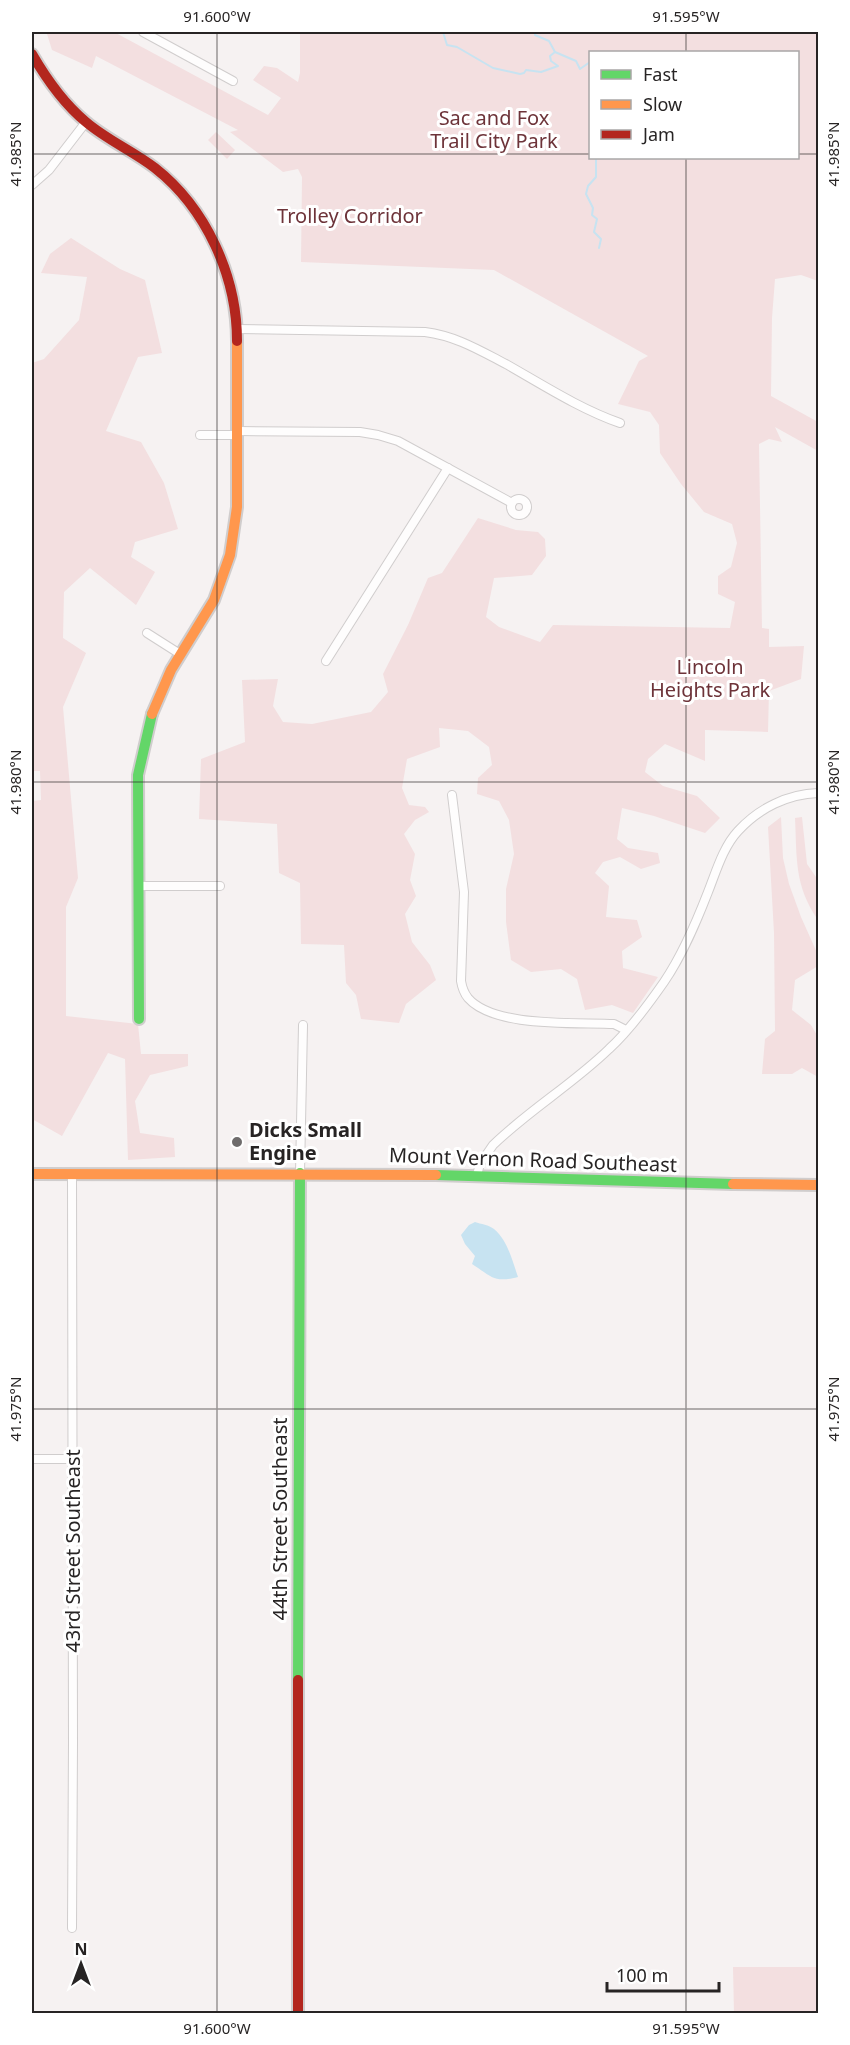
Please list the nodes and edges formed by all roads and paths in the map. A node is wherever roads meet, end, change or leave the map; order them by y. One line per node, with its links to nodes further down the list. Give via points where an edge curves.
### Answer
1 (143, 32): 3 (street)
2 (32, 54): 4 (street, via 49,84)
3 (233, 81)
4 (87, 122): 5 (street); 6 (street, via 155,168 192,207 228,275)
5 (32, 185)
6 (237, 329): 7 (street, via 444,334 474,346 597,415); 8 (street)
7 (620, 423)
8 (238, 433): 9 (street); 10 (street, via 360,432 398,441); 13 (street, via 236,530 231,552 214,599)
9 (200, 435)
10 (448, 468): 11 (street); 14 (street)
11 (512, 503)
12 (147, 633): 13 (street)
13 (180, 654): 17 (street, via 159,694 142,746 138,775)
14 (326, 661)
15 (819, 793): 21 (street, via 790,797 768,806 736,832 675,964)
16 (452, 795): 21 (street, via 464,892 461,981 469,999 510,1019 614,1024)
17 (138, 886): 18 (street); 19 (street)
18 (220, 886)
19 (139, 1019)
20 (303, 1025): 22 (street, 44th Street Southeast)
21 (626, 1030): 25 (street, via 610,1049 493,1145)
22 (300, 1173): 24 (street, Mount Vernon Road Southeast); 25 (street, Mount Vernon Road Southeast); 30 (street, 44th Street Southeast)
23 (32, 1174): 24 (street, Mount Vernon Road Southeast)
24 (72, 1174): 28 (street, 43rd Street Southeast)
25 (477, 1175): 26 (street, Mount Vernon Road Southeast)
26 (819, 1185)
27 (32, 1459): 28 (street)
28 (72, 1459): 29 (street, 43rd Street Southeast)
29 (72, 1928)
30 (298, 2013)

